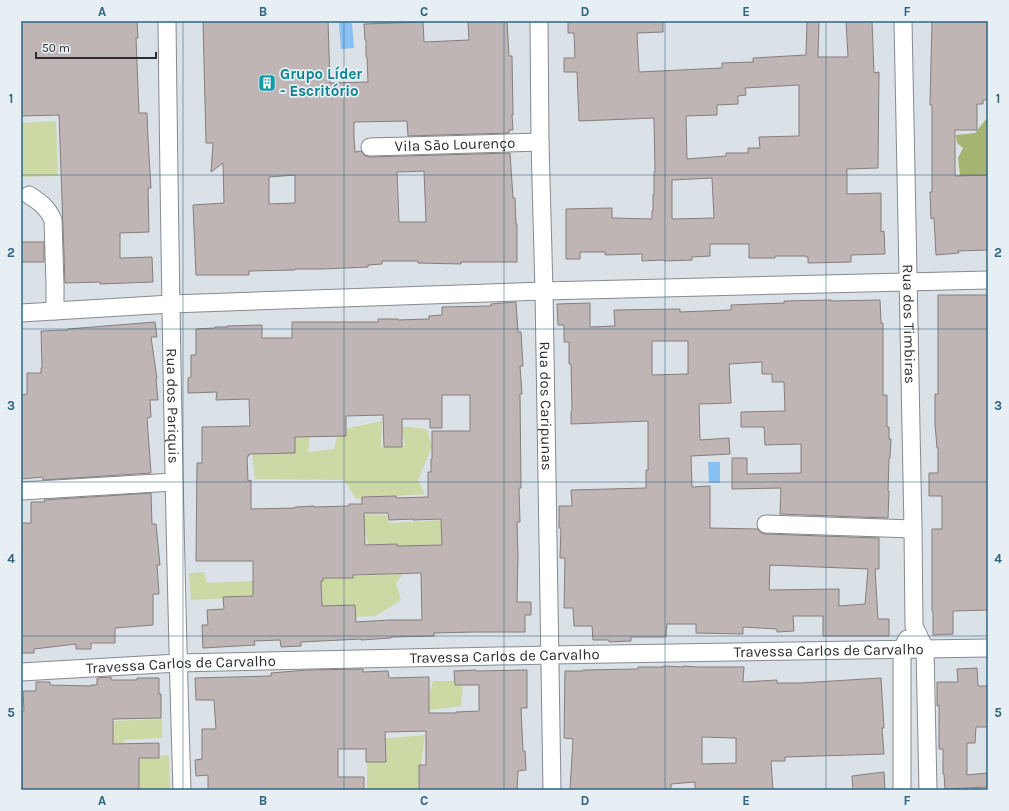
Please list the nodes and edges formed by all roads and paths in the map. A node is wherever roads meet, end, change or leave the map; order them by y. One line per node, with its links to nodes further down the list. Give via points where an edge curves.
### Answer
1 (167, 21): 10 (street, Rua dos Pariquis)
2 (539, 21): 4 (street, Rua dos Caripunas)
3 (903, 21): 8 (street, Rua dos Timbiras)
4 (540, 142): 5 (street, Vila São Lourenço); 9 (street, Rua dos Caripunas)
5 (370, 147)
6 (29, 195): 11 (street, via 50,212 53,220)
7 (988, 280): 8 (street)
8 (908, 282): 9 (street); 16 (street, Rua dos Timbiras)
9 (544, 291): 10 (street); 21 (street, Rua dos Caripunas)
10 (171, 304): 11 (street); 13 (street, Rua dos Pariquis)
11 (55, 311): 12 (street)
12 (21, 313)
13 (174, 482): 14 (street); 22 (street, Rua dos Pariquis)
14 (21, 491)
15 (766, 524): 16 (street)
16 (913, 529): 17 (street, Rua dos Timbiras)
17 (914, 626): 19 (street, Rua dos Timbiras); 20 (street, Rua dos Timbiras)
18 (988, 648): 20 (street, Travessa Carlos de Carvalho)
19 (902, 649): 20 (street, Travessa Carlos de Carvalho); 21 (street, Travessa Carlos de Carvalho); 26 (street, Rua dos Timbiras)
20 (925, 649): 27 (street, Rua dos Timbiras)
21 (550, 655): 22 (street, Travessa Carlos de Carvalho); 25 (street, Rua dos Caripunas)
22 (178, 663): 23 (street, Travessa Carlos de Carvalho); 24 (street, Rua dos Pariquis)
23 (21, 672)
24 (182, 790)
25 (552, 790)
26 (902, 790)
27 (928, 790)

